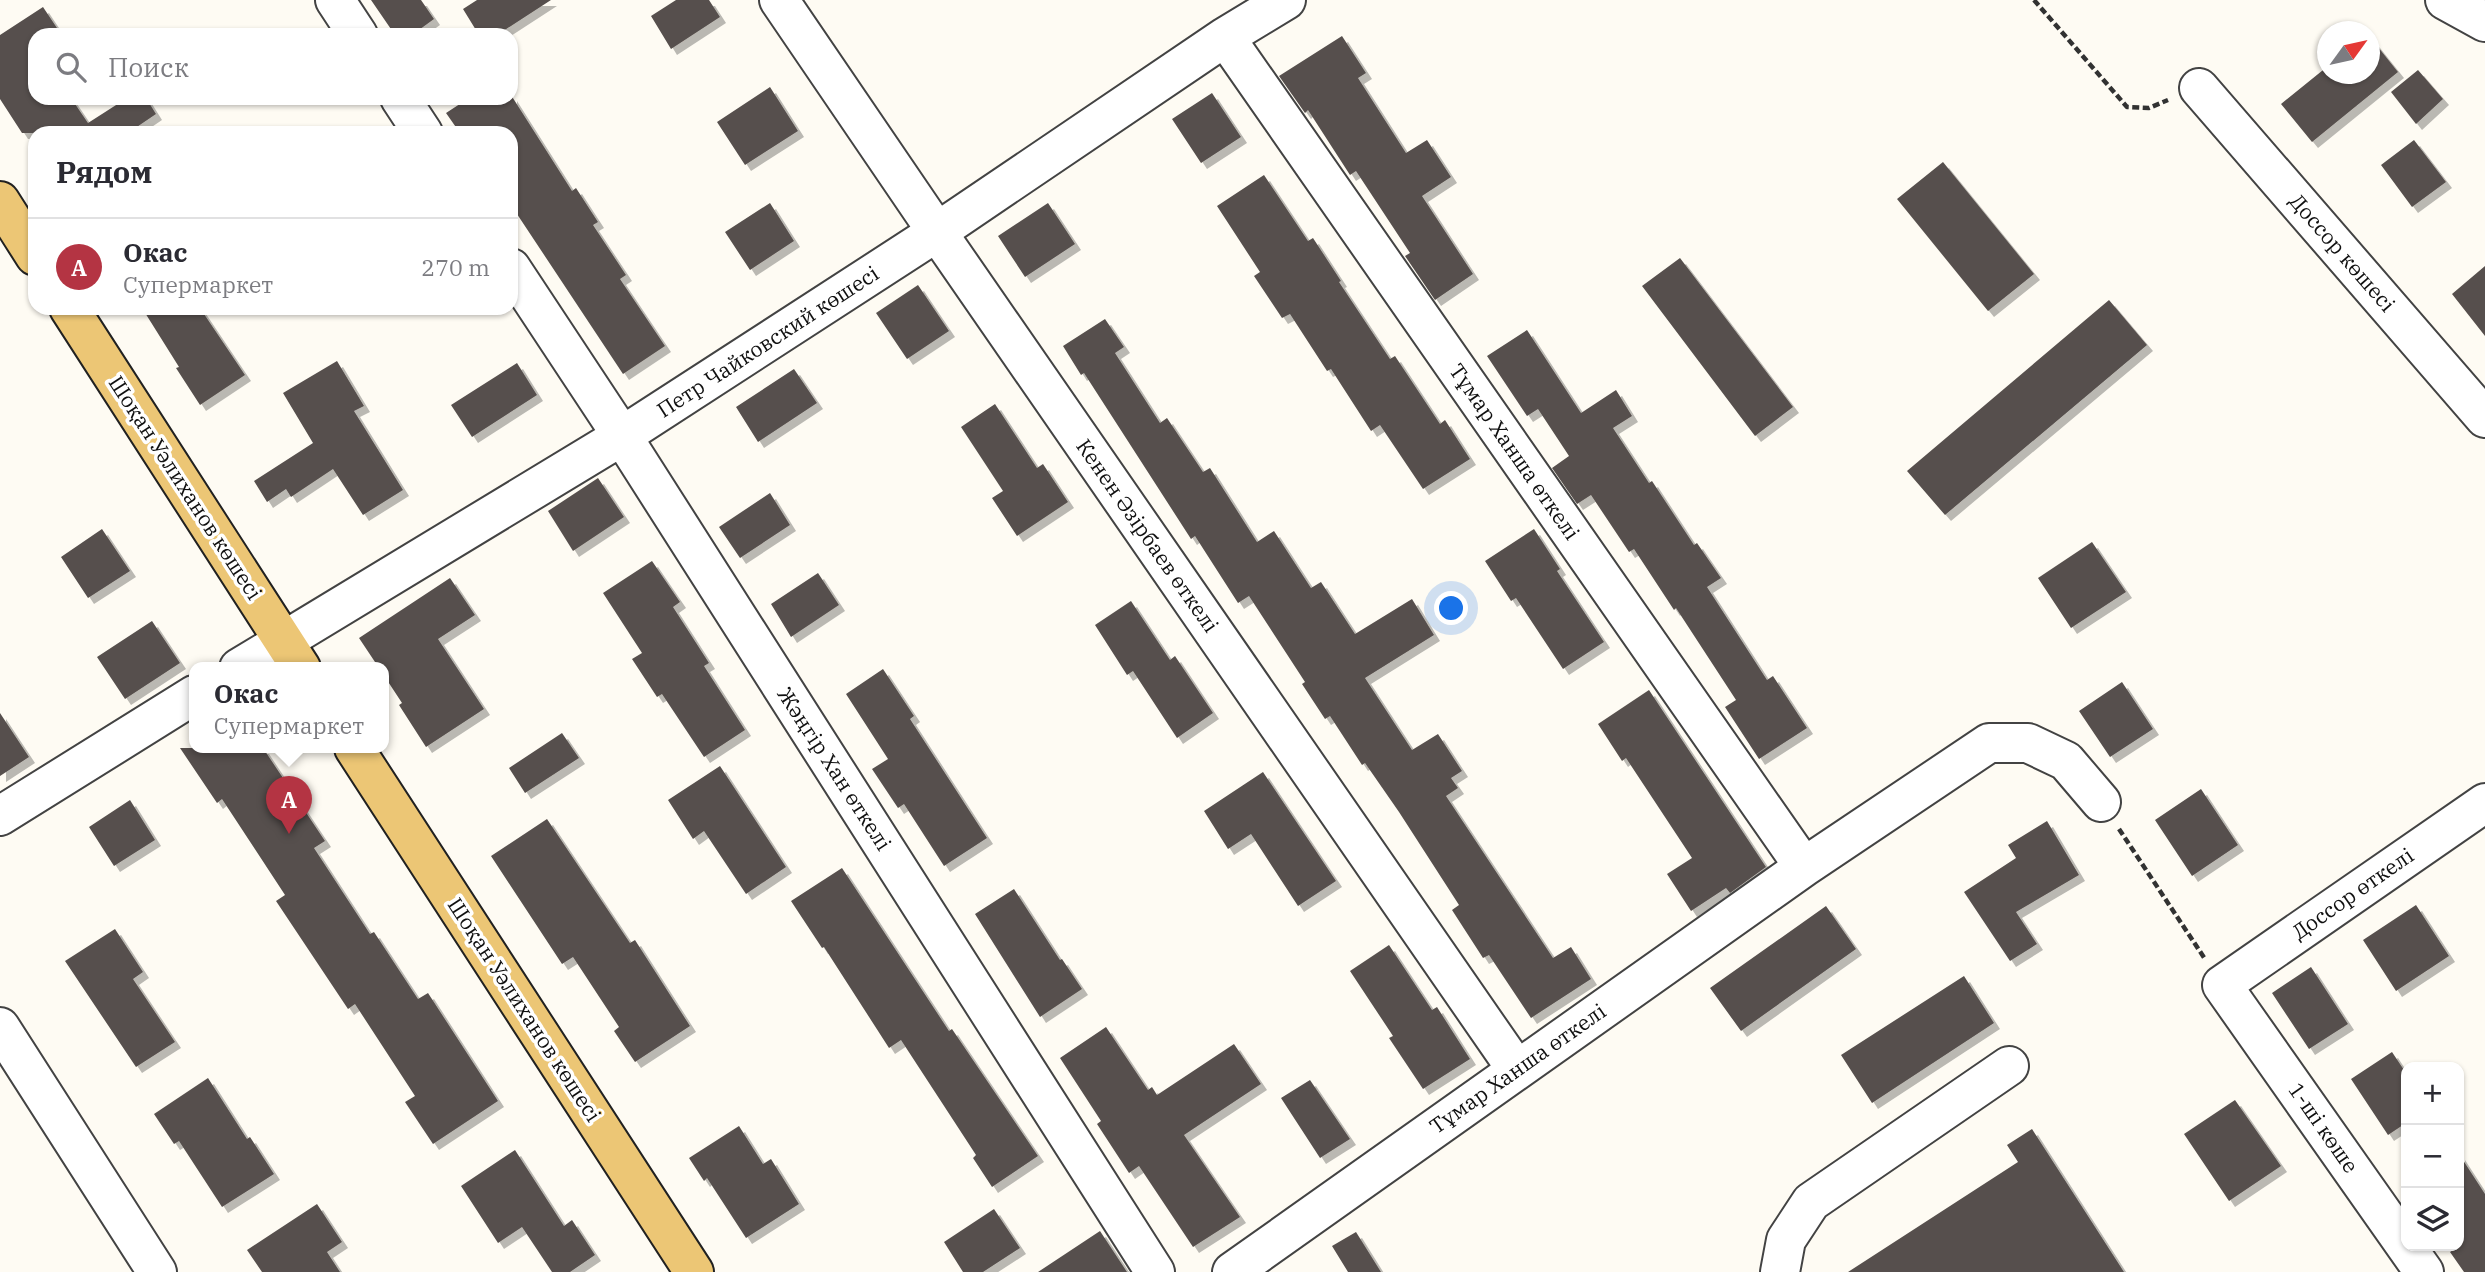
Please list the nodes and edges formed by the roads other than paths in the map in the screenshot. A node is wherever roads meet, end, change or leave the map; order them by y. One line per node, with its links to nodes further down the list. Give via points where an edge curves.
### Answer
1 (335, 0): 6 (street)
2 (779, 0): 12 (street, Кенен Әзірбаев өткелі)
3 (1286, 0): 7 (street, Петр Чайковский көшесі)
4 (2445, 0): 5 (street)
5 (2485, 22)
6 (353, 28)
7 (1225, 37): 12 (street, Петр Чайковский көшесі); 25 (street, Тұмар Ханша өткелі)
8 (2200, 88): 16 (street, Доссор көшесі)
9 (405, 105): 10 (street)
10 (418, 126)
11 (0, 201): 13 (main road)
12 (937, 232): 17 (street, Петр Чайковский көшесі); 29 (street, Кенен Әзірбаев өткелі)
13 (28, 245)
14 (518, 279): 17 (street, Жәңгір Хан өткелі)
15 (74, 315): 18 (main road, Шоқан Уәлиханов көшесі)
16 (2485, 418)
17 (622, 436): 18 (street, Петр Чайковский көшесі); 32 (street, Жәңгір Хан өткелі)
18 (292, 654): 19 (street, Петр Чайковский көшесі)
19 (262, 662)
20 (189, 698): 24 (street)
21 (357, 753): 31 (main road, Шоқан Уәлиханов көшесі)
22 (2101, 802): 25 (street, Тұмар Ханша өткелі, via 2066,761 2028,743 1989,743)
23 (2485, 803): 26 (street, Доссор өткелі)
24 (0, 816)
25 (1804, 867): 29 (street, Тұмар Ханша өткелі)
26 (2222, 985): 35 (street, 1-ші көше)
27 (0, 1027): 30 (street)
28 (2009, 1066): 34 (street, via 1811,1202 1786,1240)
29 (1517, 1070): 33 (street, Тұмар Ханша өткелі)
30 (157, 1272)
31 (694, 1272)
32 (1154, 1272)
33 (1232, 1272)
34 (1780, 1272)
35 (2424, 1272)

